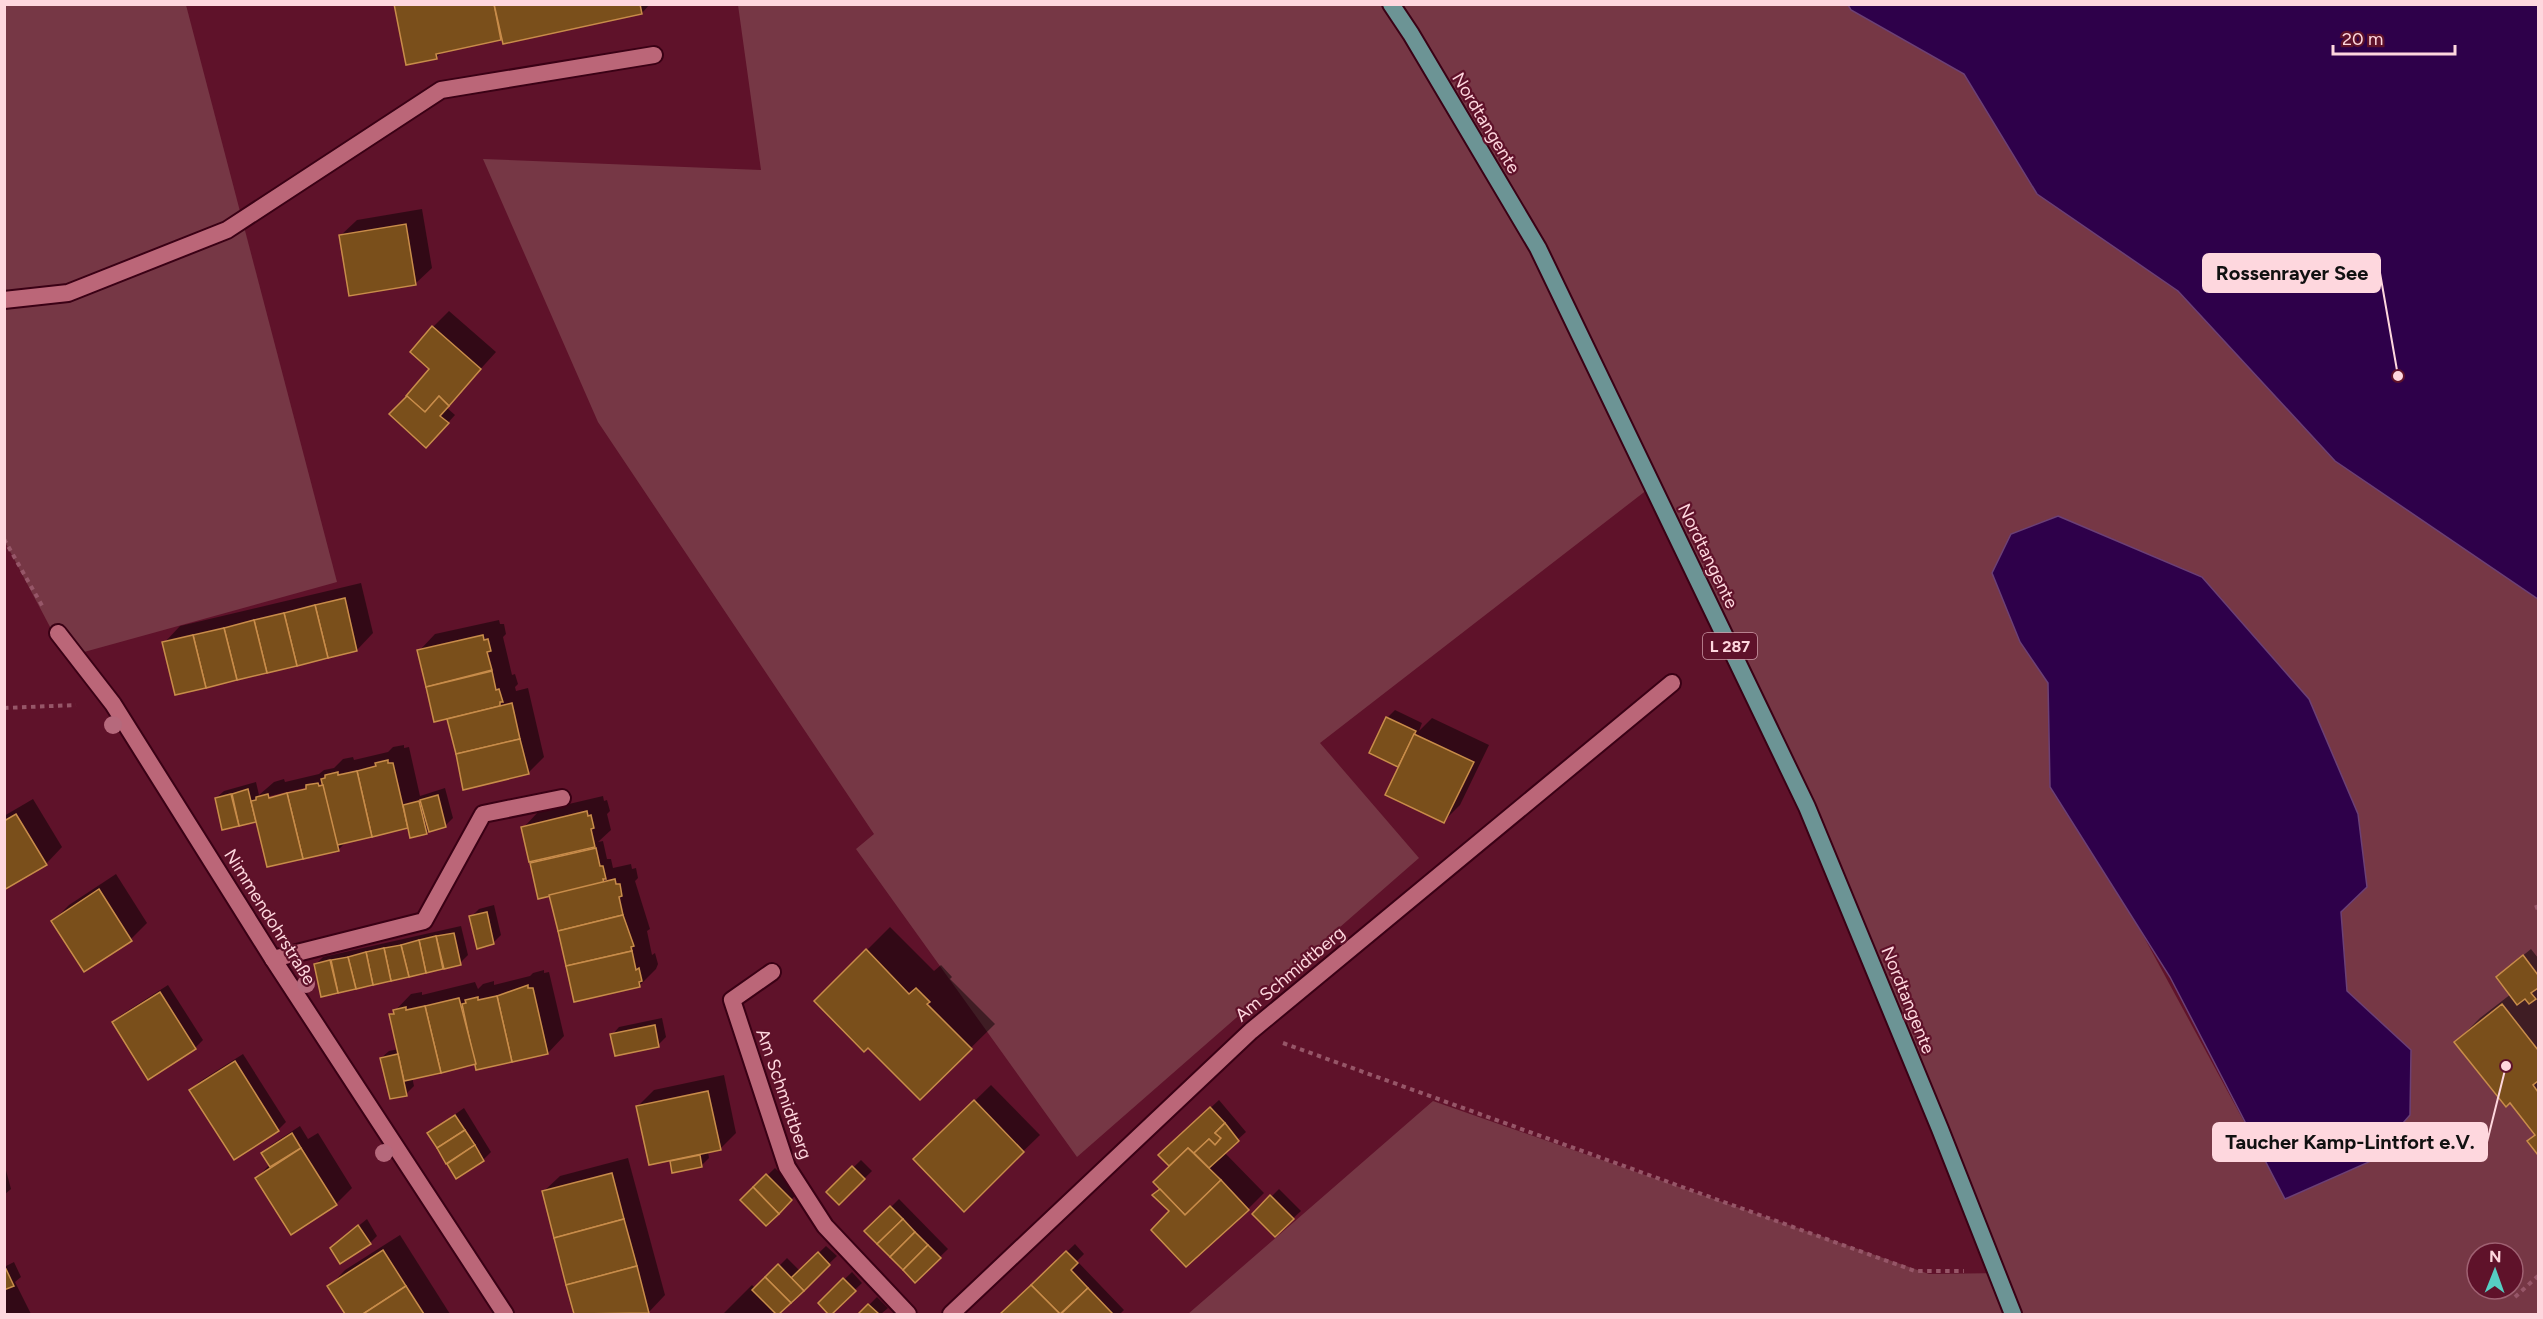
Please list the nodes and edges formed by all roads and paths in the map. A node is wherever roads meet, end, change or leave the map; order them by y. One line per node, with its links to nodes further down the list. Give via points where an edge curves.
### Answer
1 (1391, 4): 15 (main road, Nordtangente / L 287, via 1538,248 1807,807)
2 (654, 55): 3 (street, via 441,90 227,230 68,293)
3 (4, 300)
4 (4, 539): 5 (path)
5 (58, 633): 7 (street, Nimmendohrstraße)
6 (1672, 683): 14 (street, Am Schmidtberg)
7 (113, 704): 8 (path); 12 (street, Nimmendohrstraße)
8 (4, 708)
9 (562, 798): 12 (street, via 483,814 424,921)
10 (2536, 905): 11 (path)
11 (2538, 910)
12 (273, 959): 18 (street, Nimmendohrstraße)
13 (772, 972): 19 (street, Am Schmidtberg, via 732,1000 787,1167 825,1226)
14 (1251, 1031): 15 (path, via 1915,1271); 20 (street, Am Schmidtberg)
15 (1996, 1272): 21 (main road, Nordtangente / L 287)
16 (2538, 1276): 17 (path)
17 (2525, 1288)
18 (505, 1314)
19 (908, 1314)
20 (951, 1314)
21 (2013, 1314)

